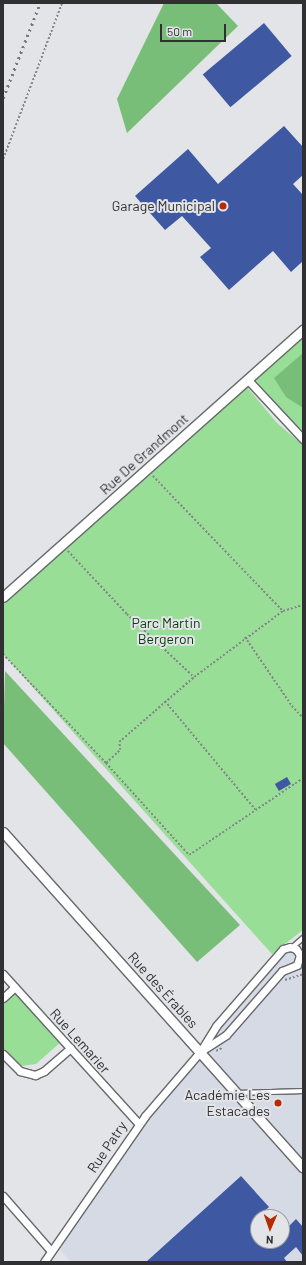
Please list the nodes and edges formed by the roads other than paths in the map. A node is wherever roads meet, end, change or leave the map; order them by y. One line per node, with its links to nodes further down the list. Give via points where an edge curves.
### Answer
1 (303, 330): 2 (street, Rue De Grandmont)
2 (248, 380): 3 (street); 4 (street, Rue De Grandmont)
3 (303, 439)
4 (3, 598)
5 (3, 832): 12 (street, Rue des Érables)
6 (303, 938): 7 (lane, Rue Patry)
7 (293, 947): 12 (street, Rue Patry, via 283,949 216,1026); 12 (street, Rue Patry, via 300,955 297,964 282,971 226,1035)
8 (3, 974): 9 (street, Rue Lemarier)
9 (15, 987): 10 (street); 11 (street, Rue Lemarier)
10 (3, 998)
11 (70, 1048): 13 (street, via 44,1072 35,1076 20,1071); 16 (street, Rue Lemarier)
12 (200, 1052): 15 (street, Rue des Érables); 16 (street, Rue Patry)
13 (3, 1054)
14 (303, 1091): 15 (lane)
15 (237, 1093): 17 (street, Rue des Érables)
16 (139, 1124): 19 (street, Rue Patry)
17 (303, 1168)
18 (3, 1196): 19 (street)
19 (52, 1251): 20 (street, Rue Patry)
20 (44, 1262)

